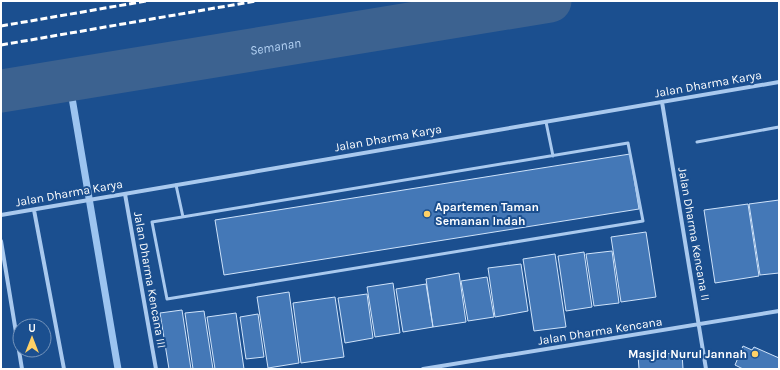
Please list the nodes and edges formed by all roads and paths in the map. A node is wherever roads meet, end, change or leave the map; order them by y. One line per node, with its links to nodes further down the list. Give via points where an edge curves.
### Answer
1 (779, 82): 2 (street, Jalan Dharma Karya)
2 (662, 102): 3 (street, Jalan Dharma Karya); 14 (street, Jalan Dharma Kencana II)
3 (546, 122): 6 (lane); 7 (street, Jalan Dharma Karya)
4 (779, 127): 5 (lane)
5 (697, 142)
6 (553, 156): 11 (lane); 11 (lane, via 628,143 643,221 167,299 152,222)
7 (176, 185): 8 (street, Jalan Dharma Karya); 11 (lane)
8 (125, 194): 9 (street, Jalan Dharma Karya); 17 (street, Jalan Dharma Kencana III)
9 (34, 210): 10 (street, Jalan Dharma Karya); 16 (street)
10 (1, 215)
11 (183, 217)
12 (1, 241): 15 (street)
13 (779, 311): 14 (street, Jalan Dharma Kencana)
14 (699, 325): 18 (street, Jalan Dharma Kencana); 19 (street, Jalan Dharma Kencana II)
15 (22, 369)
16 (64, 369)
17 (156, 369)
18 (423, 369)
19 (706, 369)

